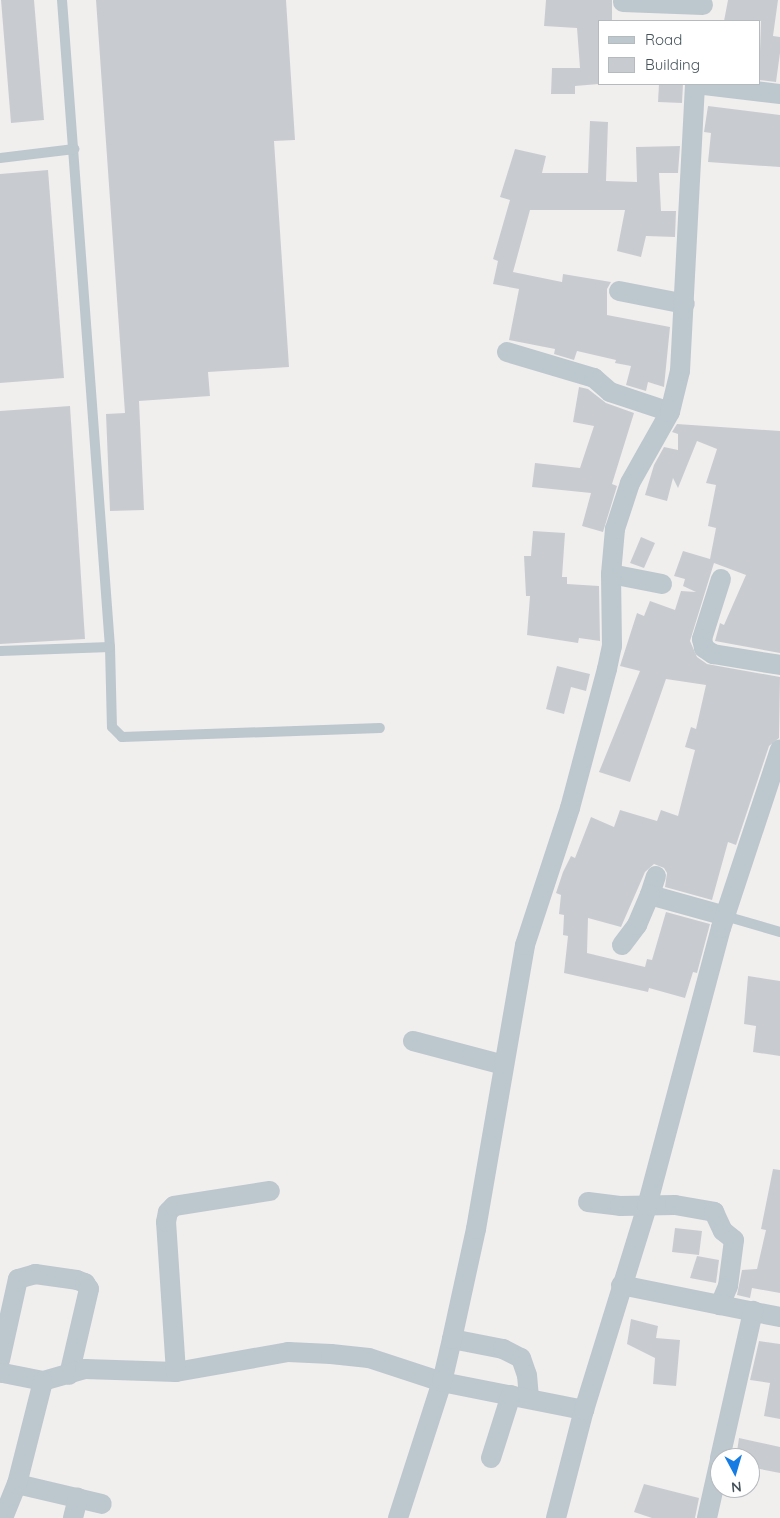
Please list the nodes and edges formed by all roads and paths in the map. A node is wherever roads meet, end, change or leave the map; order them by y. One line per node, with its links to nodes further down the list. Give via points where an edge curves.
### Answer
1 (62, 0): 7 (lane)
2 (623, 2): 3 (street)
3 (703, 9)
4 (696, 85): 10 (street, via 689,159)
5 (704, 85): 6 (street)
6 (780, 94)
7 (74, 149): 8 (lane); 16 (lane)
8 (0, 158)
9 (619, 291): 10 (street)
10 (684, 304): 12 (street, via 680,371)
11 (507, 352): 12 (street, via 594,378 610,392)
12 (670, 412): 13 (street, via 630,483 615,529)
13 (611, 574): 15 (street); 27 (street, via 612,646 607,669 570,808 525,945)
14 (721, 579): 18 (street, via 702,639 704,648 714,654)
15 (662, 584)
16 (110, 646): 17 (lane); 19 (lane, via 112,727 122,737)
17 (0, 651)
18 (780, 665)
19 (380, 728)
20 (778, 761): 23 (street)
21 (656, 876): 22 (street)
22 (650, 895): 23 (street); 25 (street, via 637,925)
23 (725, 916): 24 (lane); 30 (street)
24 (780, 932)
25 (622, 945)
26 (413, 1041): 27 (street)
27 (504, 1065): 35 (street, via 476,1229)
28 (270, 1192): 36 (street, via 174,1206 168,1212)
29 (588, 1202): 30 (street)
30 (646, 1206): 31 (street); 32 (street, via 676,1205 714,1212 723,1231 734,1240 728,1286)
31 (621, 1285): 32 (street); 42 (street)
32 (720, 1305): 33 (street)
33 (753, 1311): 34 (street); 43 (street)
34 (780, 1317)
35 (452, 1338): 40 (street); 41 (street, via 503,1349 521,1358 527,1375)
36 (176, 1372): 38 (street, via 86,1369); 40 (street, via 288,1352 369,1358)
37 (1, 1373): 38 (street, via 18,1279 35,1274 77,1280 89,1288); 39 (street)
38 (69, 1375): 39 (street)
39 (43, 1381): 45 (street)
40 (442, 1382): 41 (street); 51 (street)
41 (520, 1397): 42 (street); 44 (street)
42 (584, 1410): 52 (street)
43 (722, 1448)
44 (491, 1458)
45 (17, 1484): 46 (street); 49 (street)
46 (78, 1498): 48 (street); 50 (street)
47 (711, 1498): 53 (street)
48 (102, 1504)
49 (3, 1518)
50 (73, 1518)
51 (398, 1518)
52 (556, 1518)
53 (707, 1518)

